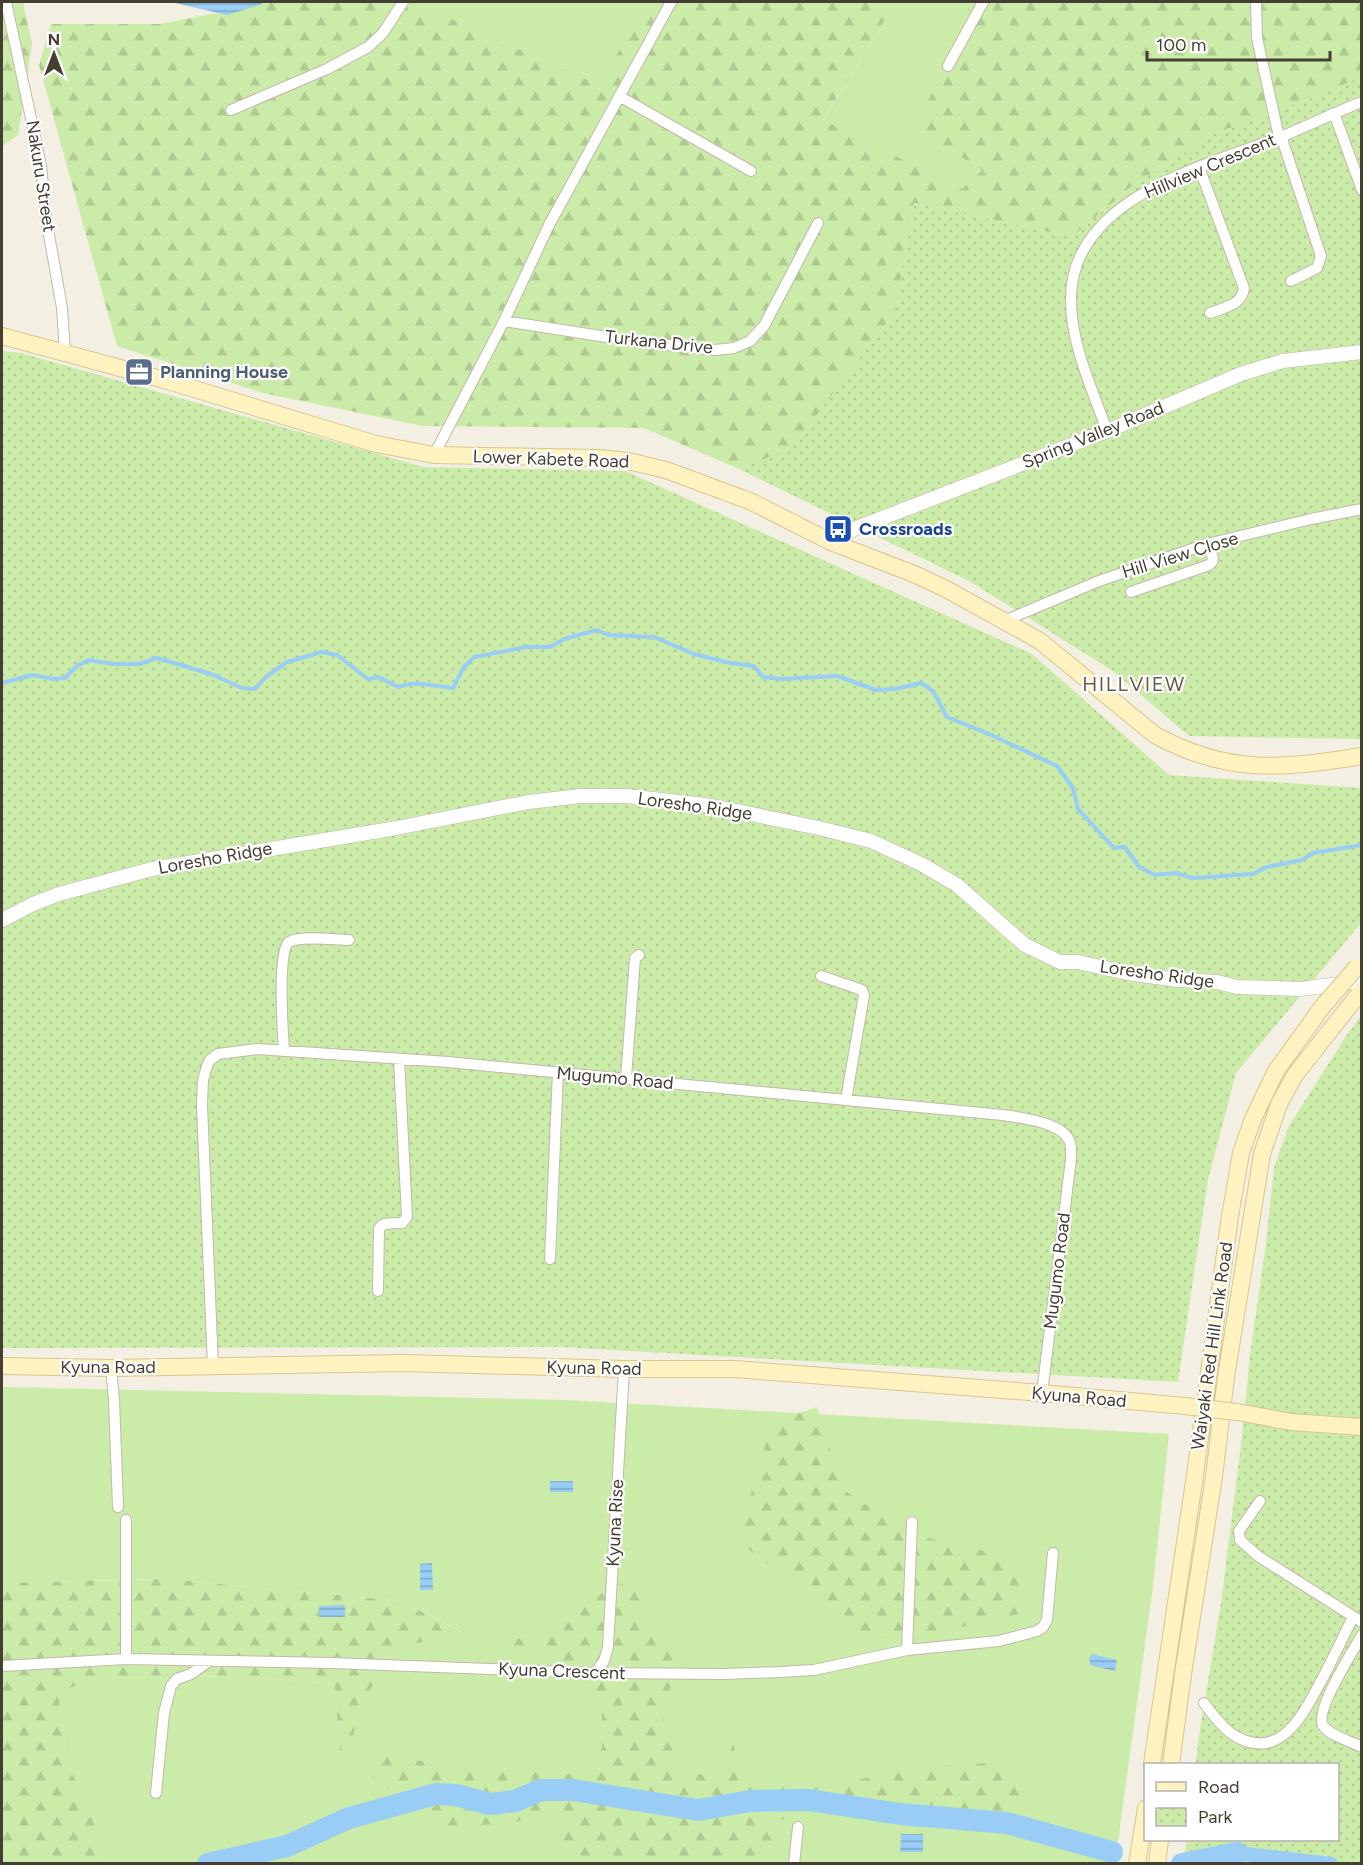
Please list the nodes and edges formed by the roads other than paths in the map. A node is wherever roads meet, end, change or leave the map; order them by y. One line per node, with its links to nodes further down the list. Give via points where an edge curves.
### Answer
1 (6, 2): 20 (street, Nakuru Street, via 41,165)
2 (403, 2): 9 (street, via 383,33 368,47)
3 (671, 2): 7 (street)
4 (983, 2): 6 (street)
5 (1256, 2): 11 (street, via 1257,38)
6 (948, 66)
7 (619, 96): 13 (street); 18 (street, via 549,225)
8 (1362, 102): 10 (street, Hillview Crescent)
9 (231, 110)
10 (1334, 113): 11 (street, Hillview Crescent); 14 (street)
11 (1280, 137): 12 (street, Hillview Crescent); 16 (street, via 1321,256 1317,268)
12 (1199, 167): 17 (street, via 1244,288 1240,300); 22 (street, Hillview Crescent, via 1142,193 1115,212 1084,246 1074,273 1072,324)
13 (751, 171)
14 (1362, 190)
15 (818, 223): 18 (street, Turkana Drive, via 764,326 750,341 734,348 715,350 639,342)
16 (1291, 281)
17 (1210, 314)
18 (504, 321): 23 (street)
19 (2, 336): 20 (main road, Lower Kabete Road)
20 (65, 352): 23 (main road, Lower Kabete Road, via 376,444)
21 (1362, 352): 22 (street, Spring Valley Road, via 1262,367)
22 (1107, 430): 25 (street, Spring Valley Road, via 854,529)
23 (434, 455): 25 (main road, Lower Kabete Road, via 599,458 648,465 752,502)
24 (1362, 509): 26 (street, Hill View Close)
25 (831, 542): 28 (main road, Lower Kabete Road, via 914,574)
26 (1207, 544): 27 (street, via 1213,558 1209,565); 28 (street, Hill View Close, via 1099,581)
27 (1131, 592)
28 (1004, 621): 29 (main road, Lower Kabete Road, via 1064,659 1155,735 1194,754 1258,766 1332,762)
29 (1362, 756)
30 (2, 920): 33 (street, Loresho Ridge, via 59,894 152,869 529,802 627,796 712,806 871,841 957,885 1025,945 1060,962 1237,987 1300,988)
31 (349, 940): 36 (street, via 303,939 285,945)
32 (639, 955): 39 (street, via 635,958)
33 (1360, 970): 63 (main road, Waiyaki Red Hill Link Road, bridge, via 1323,1006 1276,1071 1241,1153)
34 (821, 976): 40 (street, via 862,990 864,995)
35 (1357, 996): 64 (main road, Waiyaki Red Hill Link Road, via 1295,1075 1279,1104 1262,1154)
36 (284, 1052): 37 (street, Mugumo Road); 44 (street, Mugumo Road, via 257,1049 218,1054 210,1060 203,1080)
37 (399, 1059): 38 (street, Mugumo Road); 42 (street, via 407,1217 402,1224 384,1224 379,1229)
38 (558, 1072): 39 (street, Mugumo Road); 41 (street)
39 (626, 1078): 40 (street, Mugumo Road)
40 (846, 1100): 47 (street, Mugumo Road, via 1003,1115 1053,1127 1069,1139 1071,1159)
41 (550, 1259)
42 (378, 1291)
43 (2, 1366): 45 (main road, Kyuna Road)
44 (213, 1367): 45 (main road, Kyuna Road); 46 (main road, Kyuna Road, via 404,1363)
45 (111, 1368): 50 (street)
46 (624, 1369): 47 (main road, Kyuna Road, via 734,1369); 60 (street, Kyuna Rise, via 608,1647)
47 (1042, 1393): 48 (main road, Kyuna Road, bridge)
48 (1362, 1427)
49 (1260, 1501): 54 (street, via 1239,1531 1240,1540 1258,1556)
50 (118, 1507)
51 (126, 1520): 57 (street)
52 (912, 1522): 56 (street)
53 (1053, 1553): 56 (street, Kyuna Crescent, via 1047,1620 1037,1631 999,1641)
54 (1358, 1620): 61 (street, via 1302,1716 1285,1734 1265,1744 1247,1741 1231,1733)
55 (1362, 1635): 62 (street, via 1324,1706 1321,1722 1333,1734)
56 (907, 1650): 60 (street, Kyuna Crescent, via 791,1672)
57 (126, 1659): 58 (street, Kyuna Crescent); 59 (street, Kyuna Crescent)
58 (208, 1662): 60 (street, Kyuna Crescent); 65 (street, via 171,1686 164,1713)
59 (2, 1666)
60 (595, 1673)
61 (1204, 1703)
62 (1362, 1747)
63 (1152, 1763)
64 (1171, 1763)
65 (156, 1793)
66 (1144, 1820): 70 (main road)
67 (798, 1827): 69 (street)
68 (1160, 1841): 71 (main road)
69 (794, 1863)
70 (1137, 1863)
71 (1157, 1863)

